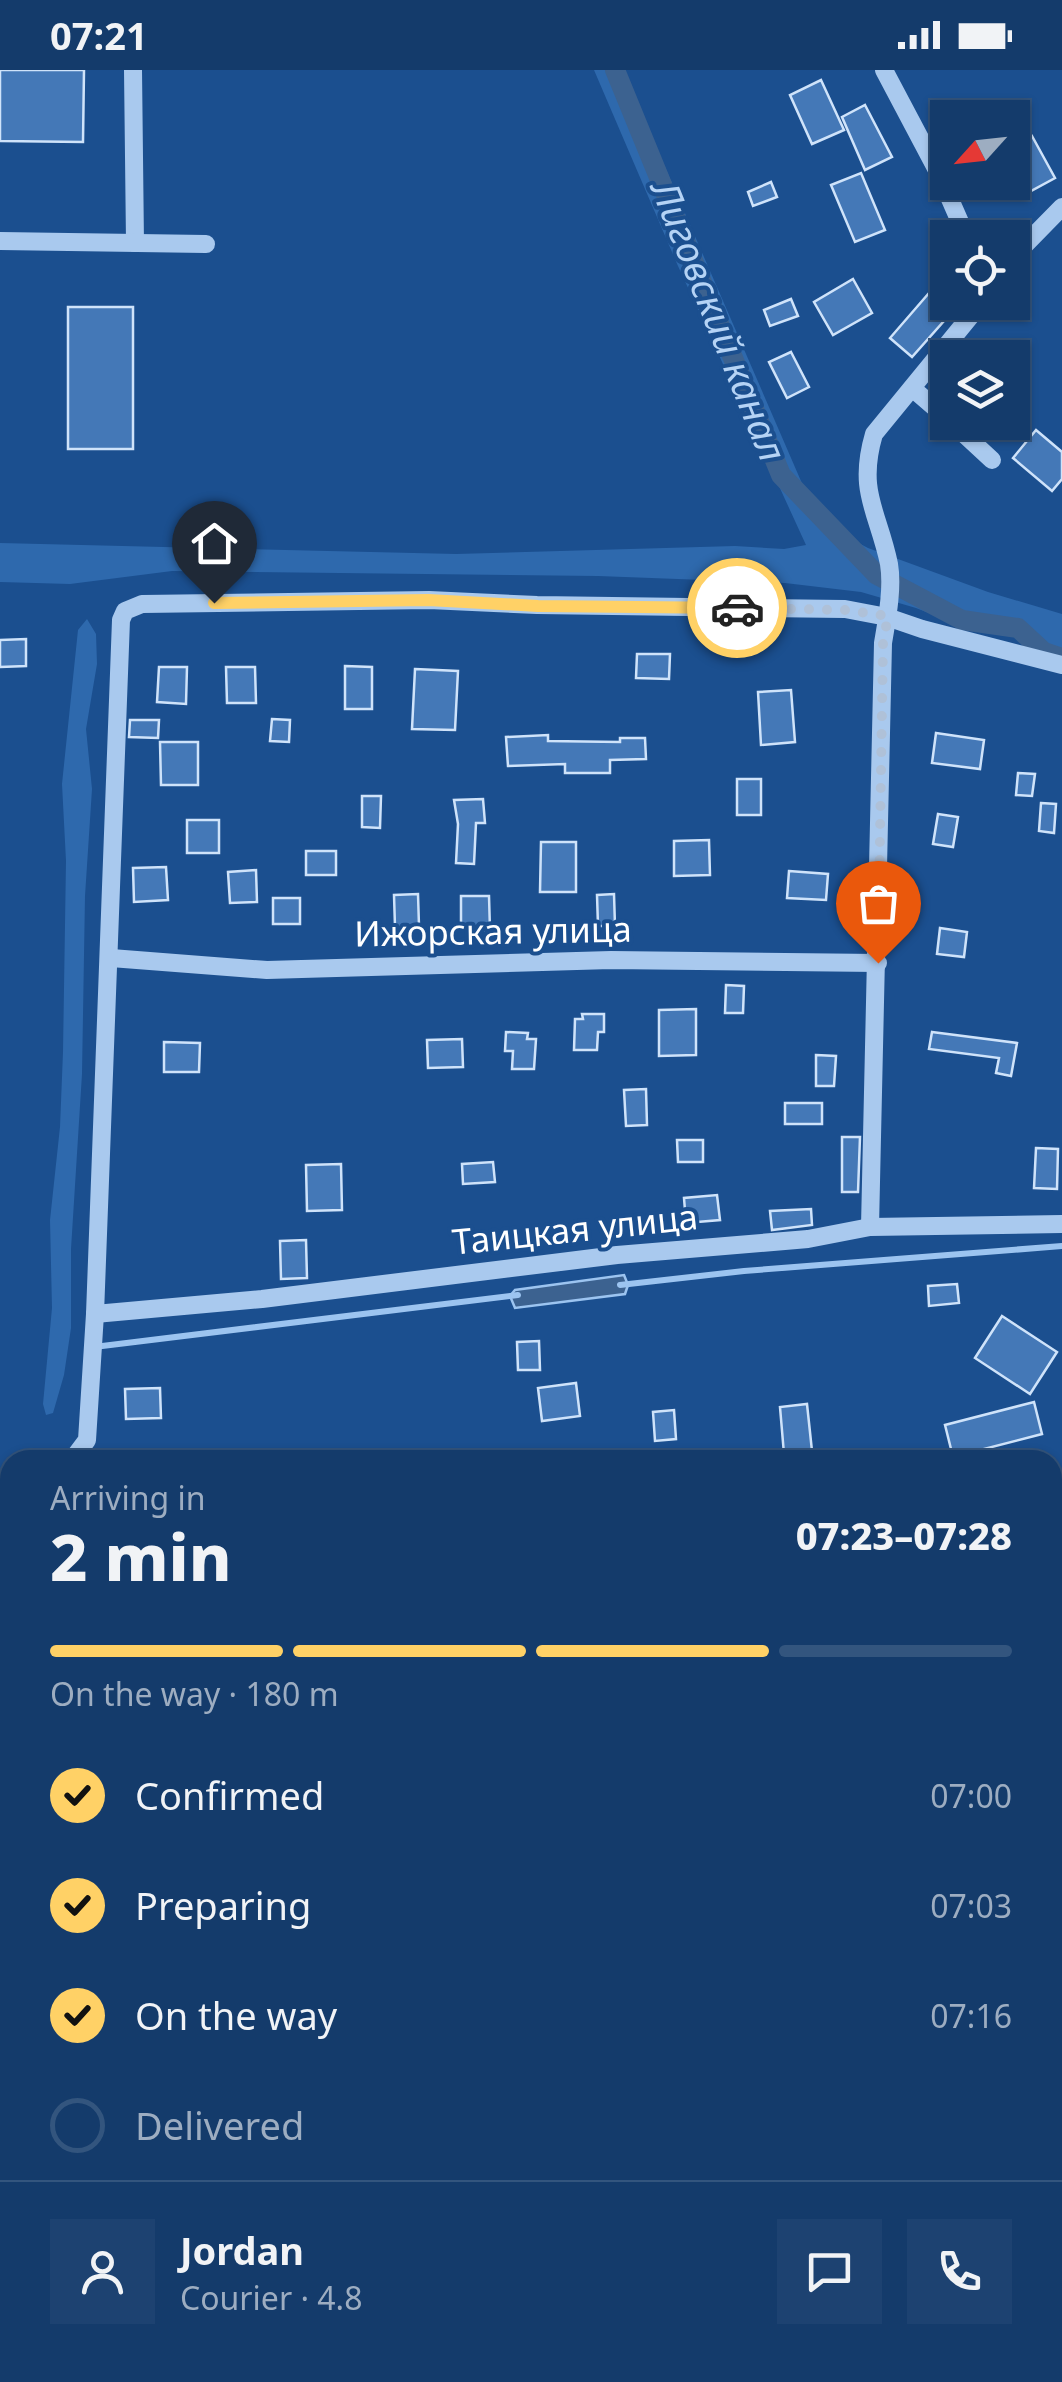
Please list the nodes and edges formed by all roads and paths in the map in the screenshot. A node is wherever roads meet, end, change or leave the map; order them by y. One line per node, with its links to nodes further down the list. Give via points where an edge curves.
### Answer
1 (133, 70): 7 (street)
2 (884, 70): 4 (street)
3 (1062, 207): 5 (street)
4 (959, 220)
5 (1030, 240)
6 (0, 241): 7 (street)
7 (135, 242): 8 (street)
8 (206, 244)
9 (967, 320): 10 (street)
10 (912, 388): 11 (street); 14 (street, via 874,434 868,455 866,487 890,567)
11 (930, 404)
12 (970, 440): 13 (street)
13 (992, 460)
14 (888, 616): 15 (street); 16 (street, via 428,600 142,604 125,611); 17 (street)
15 (1062, 665)
16 (111, 958): 17 (street, Ижорская улица, via 267,970 611,960); 20 (street)
17 (878, 963): 19 (street)
18 (1062, 1224): 19 (street, Таицкая улица)
19 (870, 1227): 20 (street, Таицкая улица, via 808,1239)
20 (95, 1314): 21 (street, via 87,1440)
21 (80, 1450)

